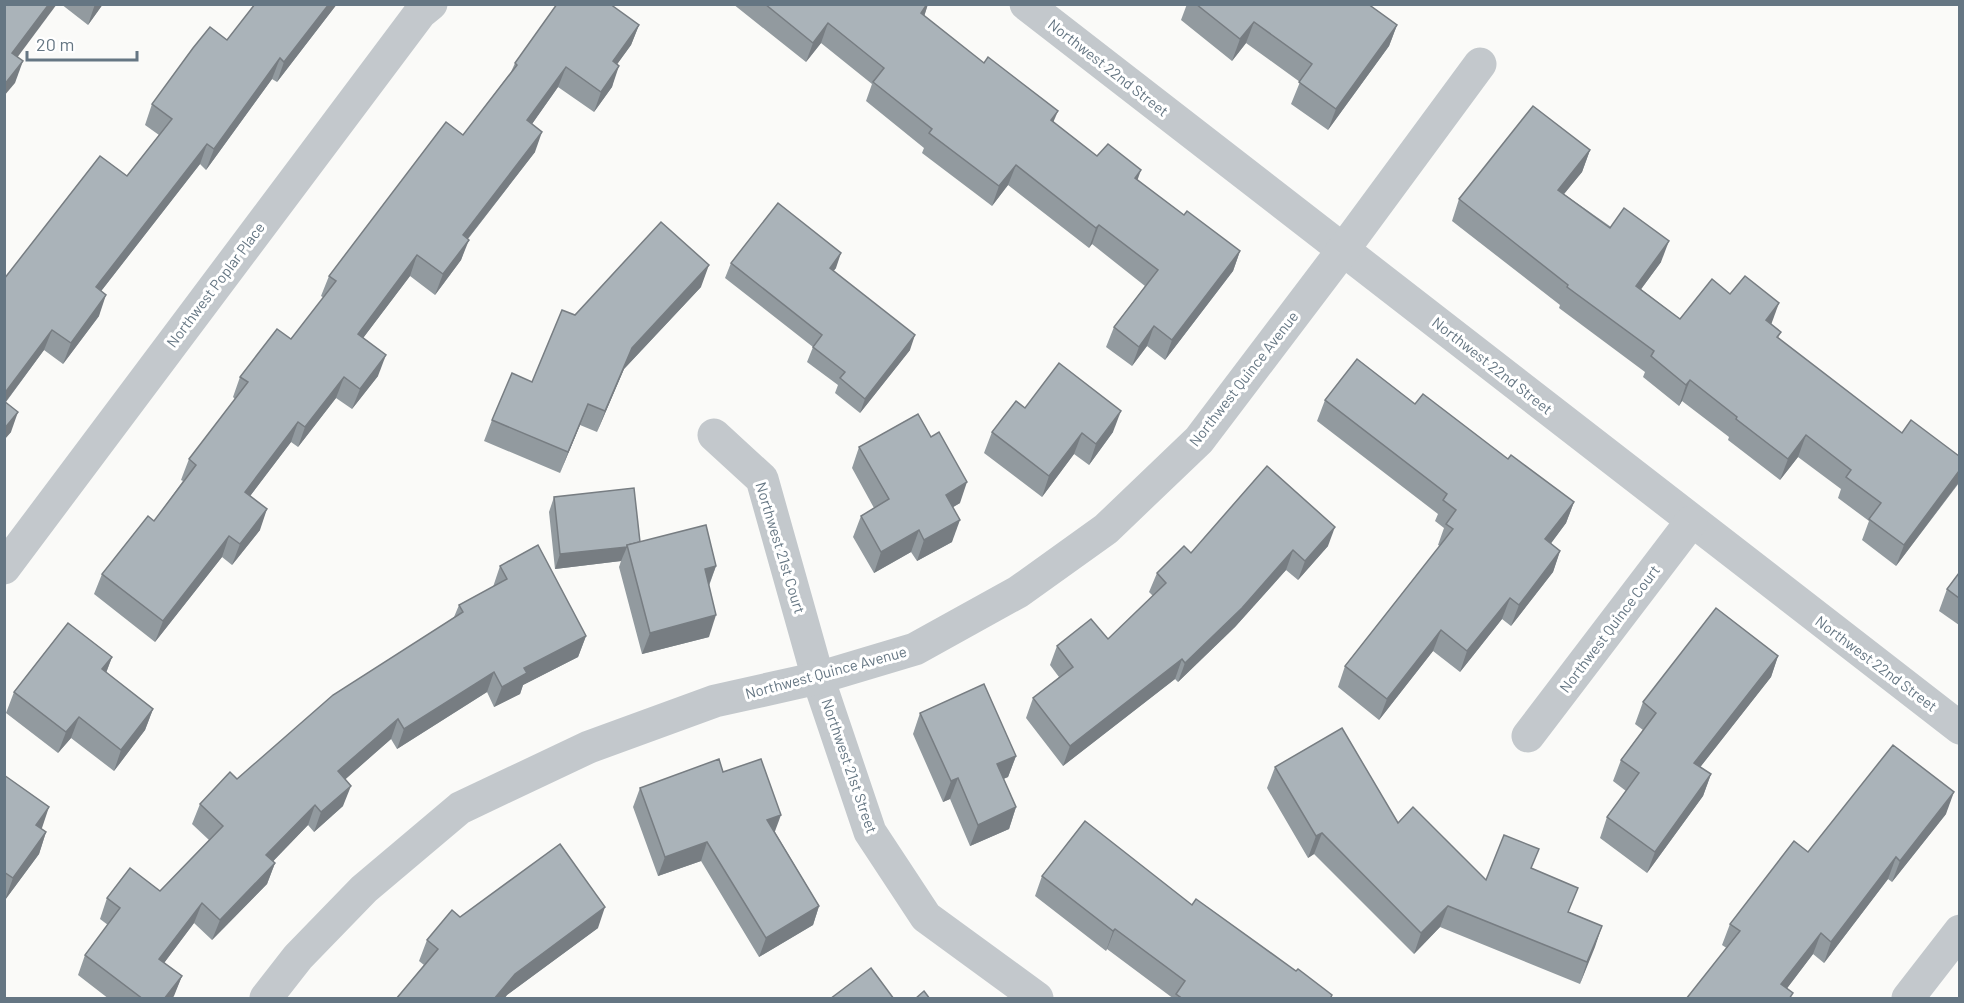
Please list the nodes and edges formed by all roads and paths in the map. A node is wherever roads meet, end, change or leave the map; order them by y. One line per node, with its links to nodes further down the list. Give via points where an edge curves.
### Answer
1 (431, 4): 7 (street, Northwest Poplar Place, via 420,13)
2 (1026, 4): 4 (street, Northwest 22nd Street)
3 (1480, 64): 4 (street, Northwest Quince Avenue)
4 (1343, 250): 6 (street, Northwest 22nd Street); 8 (street, Northwest Quince Avenue, via 1199,440 1106,529 1018,592 915,649)
5 (714, 435): 8 (street, Northwest 21st Court, via 762,479)
6 (1691, 522): 9 (street, Northwest 22nd Street); 10 (street, Northwest Quince Court)
7 (4, 568)
8 (818, 678): 12 (street, Northwest Quince Avenue, via 715,701 610,739 460,808 364,889 298,957); 13 (street, Northwest 21st Street, via 870,832 926,917)
9 (1959, 728)
10 (1528, 736)
11 (1959, 931): 14 (street)
12 (266, 999)
13 (1037, 999)
14 (1908, 999)

